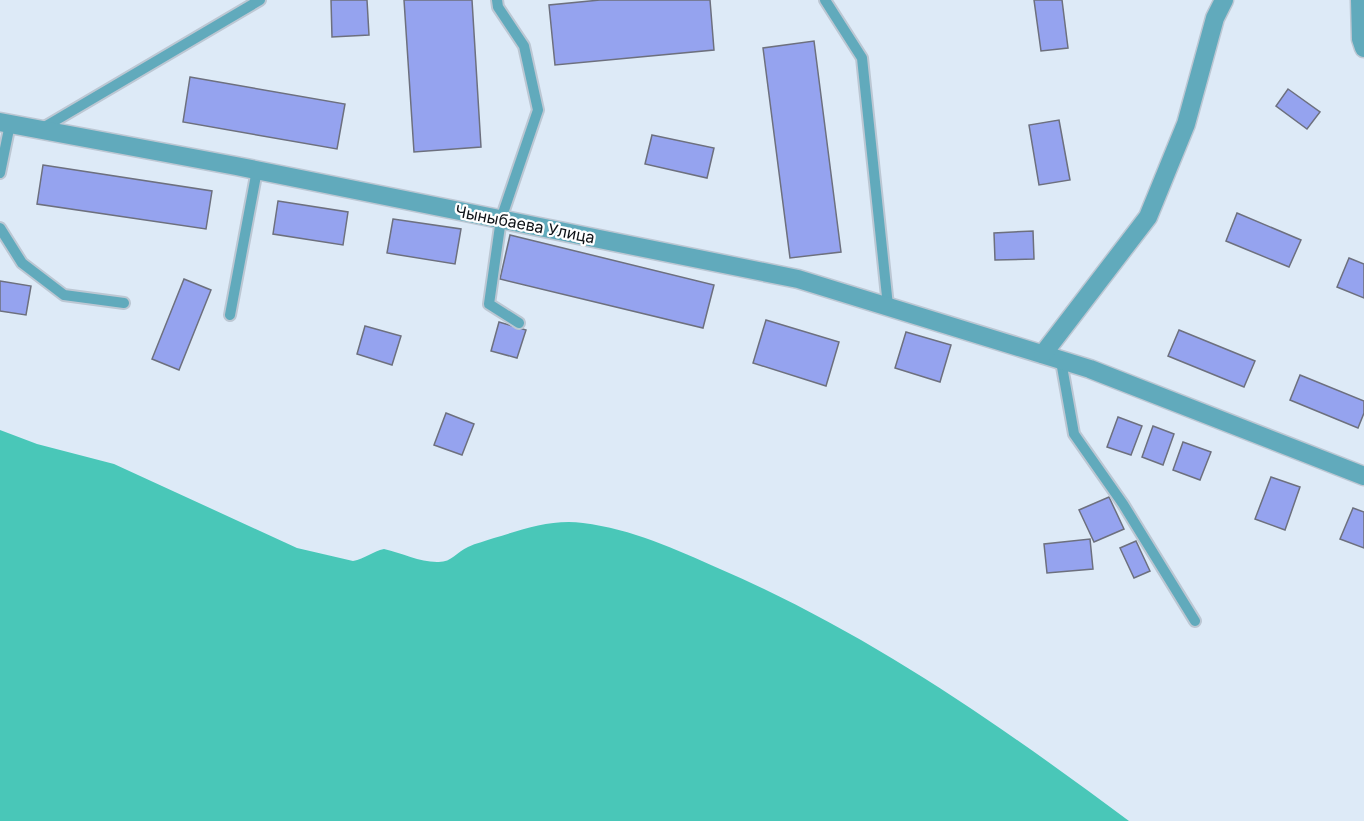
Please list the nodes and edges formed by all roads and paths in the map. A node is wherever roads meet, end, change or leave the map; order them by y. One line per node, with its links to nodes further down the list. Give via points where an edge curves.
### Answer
1 (260, 0): 8 (lane)
2 (497, 0): 11 (lane, via 524,46 538,110)
3 (825, 0): 14 (lane, via 862,58)
4 (1224, 0): 17 (street, via 1215,18 1186,124 1148,217)
5 (1360, 0): 6 (street)
6 (1364, 48)
7 (5, 123): 8 (street, Чыныбаева Улица); 10 (lane)
8 (39, 129): 9 (street, Чыныбаева Улица)
9 (257, 170): 11 (street, Чыныбаева Улица); 15 (lane)
10 (0, 173)
11 (501, 219): 14 (street, Чыныбаева Улица, via 798,279); 16 (lane, via 489,304)
12 (0, 228): 13 (lane, via 22,263 64,295)
13 (124, 303)
14 (888, 306): 17 (street, Чыныбаева Улица)
15 (230, 315)
16 (519, 323)
17 (1043, 354): 18 (street, Чыныбаева Улица)
18 (1061, 361): 19 (street, Чыныбаева Улица); 20 (lane, via 1074,434)
19 (1364, 476)
20 (1196, 621)

